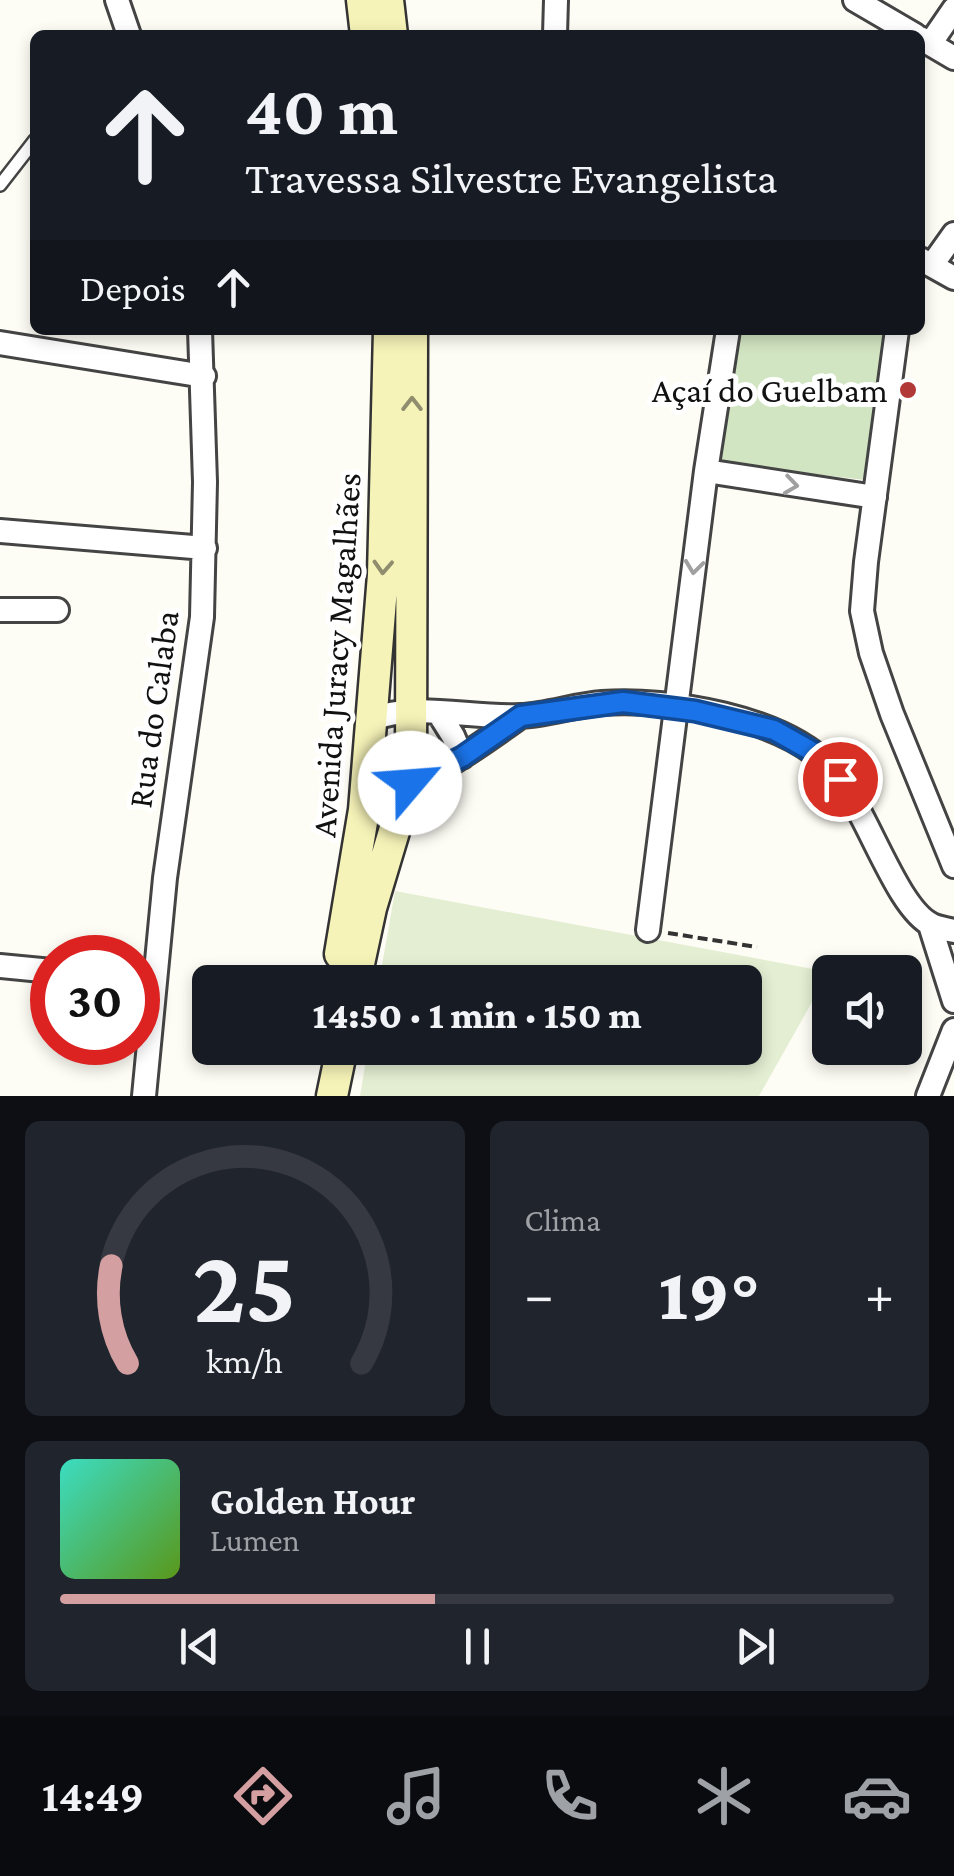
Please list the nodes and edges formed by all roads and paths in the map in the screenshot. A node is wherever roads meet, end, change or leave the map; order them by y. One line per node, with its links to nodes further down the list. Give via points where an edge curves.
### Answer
1 (117, 0): 5 (street)
2 (556, 0): 6 (street)
3 (855, 0): 7 (street)
4 (954, 9): 8 (street)
5 (123, 30)
6 (555, 30)
7 (907, 30)
8 (925, 36)
9 (925, 41): 10 (street)
10 (954, 58)
11 (30, 146): 12 (lane)
12 (0, 185)
13 (954, 234): 14 (street)
14 (926, 262): 15 (street)
15 (954, 278)
16 (200, 335): 22 (street, Rua do Calaba)
17 (389, 335): 23 (main road, Avenida Juracy Magalhães)
18 (412, 335): 23 (main road, Avenida Juracy Magalhães, one-way to 18)
19 (727, 335): 24 (street)
20 (896, 335): 25 (street)
21 (0, 342): 22 (street)
22 (204, 376): 28 (street, Rua do Calaba)
23 (400, 456): 26 (main road, Avenida Juracy Magalhães)
24 (706, 471): 25 (street, one-way to 25); 31 (street, one-way to 31)
25 (876, 497): 38 (street, via 864,628 892,714)
26 (398, 523): 32 (main road, Avenida Juracy Magalhães); 34 (main road, Avenida Juracy Magalhães, one-way to 34)
27 (0, 530): 28 (street)
28 (205, 548): 43 (street, Rua do Calaba, via 202,616)
29 (0, 610): 30 (street)
30 (56, 610)
31 (676, 707): 33 (street, via 623,702); 40 (street, via 756,724 813,752 851,792 906,899); 41 (street)
32 (424, 712): 33 (street); 34 (street); 35 (street, via 454,736); 37 (main road, Avenida Juracy Magalhães)
33 (521, 716): 35 (street)
34 (370, 720): 36 (main road, Avenida Juracy Magalhães)
35 (462, 757): 37 (street)
36 (367, 762): 37 (street); 45 (main road, Avenida Juracy Magalhães)
37 (410, 783): 46 (main road, Avenida Juracy Magalhães)
38 (946, 826): 39 (street)
39 (954, 866)
40 (930, 925): 42 (street); 49 (street)
41 (648, 930): 44 (path)
42 (954, 931)
43 (153, 935)
44 (757, 947)
45 (338, 965)
46 (359, 965)
47 (0, 966): 48 (street)
48 (30, 969)
49 (954, 1001)
50 (954, 1030): 57 (street)
51 (145, 1065): 54 (street, Rua do Calaba)
52 (318, 1065): 55 (main road)
53 (338, 1065): 56 (main road)
54 (144, 1096)
55 (312, 1096)
56 (332, 1096)
57 (928, 1096)

